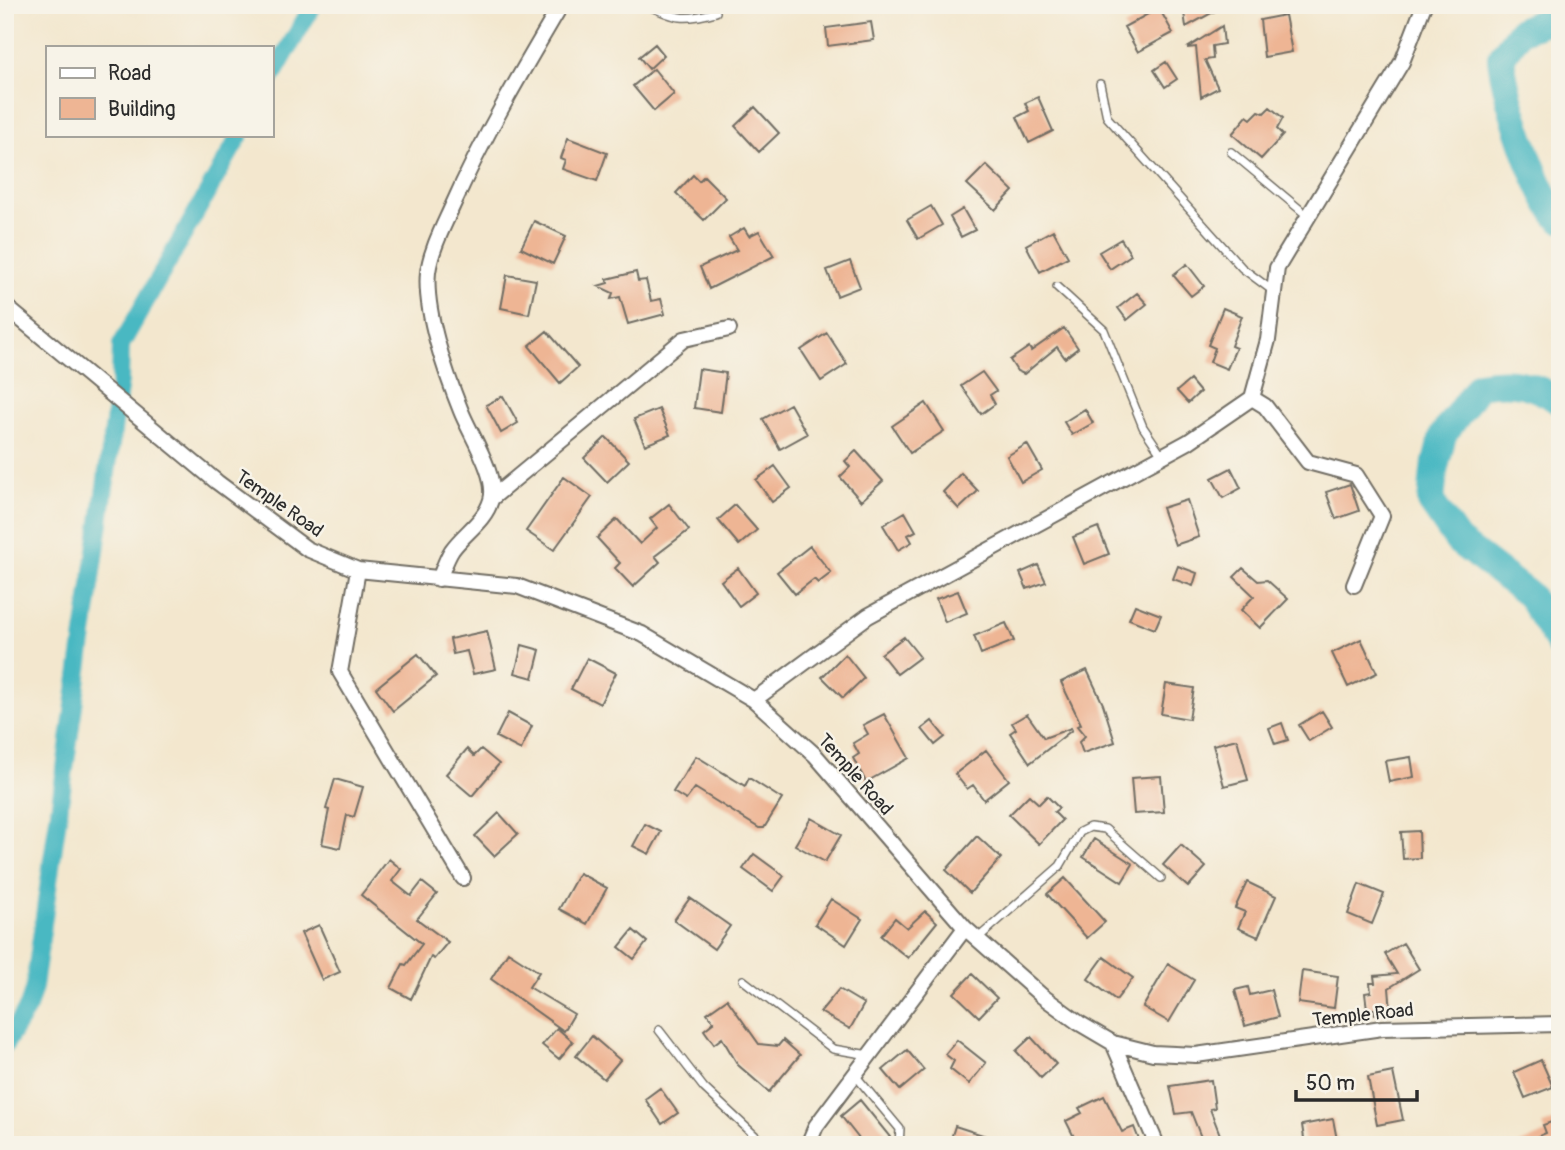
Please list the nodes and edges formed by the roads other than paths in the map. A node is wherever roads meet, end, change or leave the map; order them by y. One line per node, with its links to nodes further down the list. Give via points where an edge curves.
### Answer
1 (561, 5): 14 (street, via 465,177 428,272 442,358 488,470)
2 (647, 5): 4 (lane, via 675,18)
3 (1424, 5): 7 (street, via 1402,62)
4 (716, 12)
5 (1100, 84): 9 (lane, via 1107,117 1242,268)
6 (1231, 152): 7 (lane)
7 (1310, 218): 9 (street, via 1277,268)
8 (1057, 287): 13 (lane, via 1104,330 1143,427)
9 (1273, 292): 12 (street, via 1268,340)
10 (5, 306): 15 (street, Temple Road, via 217,482 307,549)
11 (729, 329): 14 (street, via 684,339)
12 (1252, 398): 13 (street); 17 (street, via 1265,406 1308,462 1356,475 1382,516)
13 (1163, 456): 18 (street, via 868,616)
14 (492, 498): 16 (street, via 485,514 452,551)
15 (358, 569): 16 (street, Temple Road); 19 (street, via 340,672)
16 (439, 579): 18 (street, Temple Road, via 517,586 642,634)
17 (1354, 585)
18 (754, 699): 21 (street, Temple Road, via 815,755)
19 (463, 878)
20 (1161, 878): 22 (lane, via 1105,830 1090,827 1080,832 1060,866)
21 (965, 928): 22 (street, Temple Road); 27 (street)
22 (978, 939): 26 (street, Temple Road, via 1042,996)
23 (743, 980): 27 (lane, via 833,1049)
24 (1560, 1024): 26 (street, Temple Road, via 1382,1028 1196,1055 1153,1053)
25 (659, 1030): 29 (lane, via 704,1088)
26 (1113, 1043): 32 (street)
27 (869, 1055): 28 (street)
28 (854, 1075): 30 (street, via 816,1126); 31 (lane, via 900,1129)
29 (765, 1145)
30 (808, 1145)
31 (899, 1145)
32 (1157, 1145)

